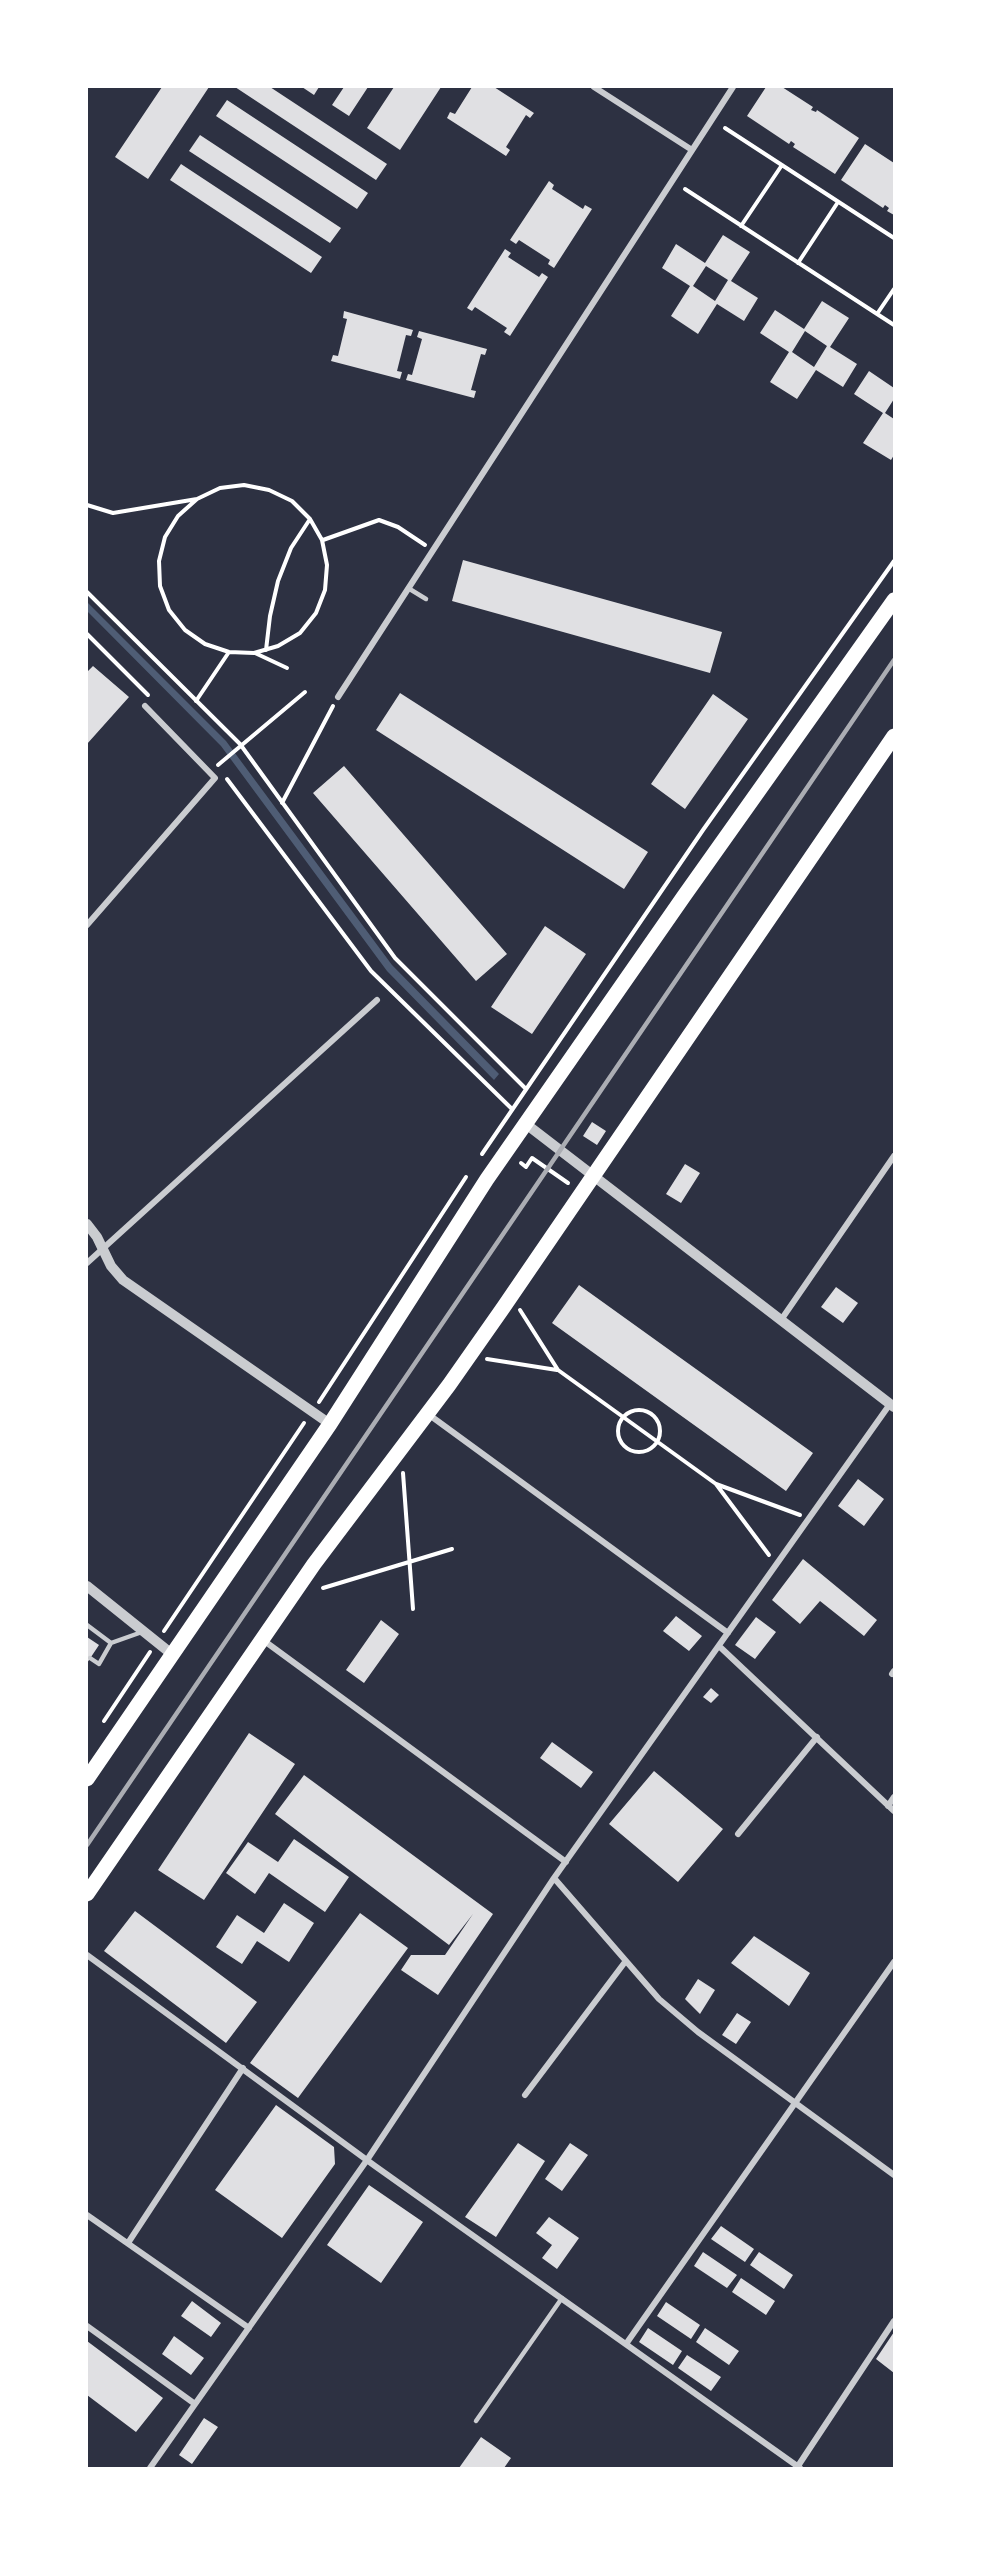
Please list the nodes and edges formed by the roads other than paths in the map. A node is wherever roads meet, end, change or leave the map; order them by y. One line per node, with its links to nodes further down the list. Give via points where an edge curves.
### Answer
1 (594, 87): 3 (street)
2 (733, 87): 3 (street)
3 (692, 150): 4 (street)
4 (408, 588): 5 (lane); 7 (street)
5 (426, 599)
6 (894, 600): 12 (main road)
7 (338, 697)
8 (145, 706): 10 (street, via 215,778)
9 (894, 736): 14 (main road)
10 (87, 926)
11 (377, 1000): 16 (street)
12 (526, 1124): 14 (street); 21 (main road)
13 (894, 1156): 18 (street)
14 (594, 1176): 18 (street); 20 (main road)
15 (87, 1224): 16 (street)
16 (102, 1249): 17 (street); 21 (street, via 111,1266 140,1293)
17 (87, 1263)
18 (781, 1320): 19 (street)
19 (892, 1405): 25 (street)
20 (428, 1413): 25 (street); 26 (main road)
21 (330, 1424): 29 (main road)
22 (87, 1586): 24 (street)
23 (87, 1625): 27 (lane)
24 (145, 1632): 27 (lane); 29 (street)
25 (728, 1633): 28 (street)
26 (262, 1639): 37 (street); 39 (main road)
27 (111, 1643): 30 (lane, via 99,1664)
28 (719, 1646): 31 (street); 37 (street)
29 (173, 1655): 32 (main road)
30 (90, 1658)
31 (817, 1737): 34 (street); 36 (street)
32 (87, 1779)
33 (894, 1797): 34 (street)
34 (888, 1806): 35 (street)
35 (894, 1811)
36 (738, 1834)
37 (566, 1862): 38 (street)
38 (554, 1878): 41 (street); 46 (street)
39 (87, 1894)
40 (87, 1955): 43 (street)
41 (626, 1962): 44 (street); 45 (street, via 659,1999 698,2032)
42 (894, 1962): 45 (street)
43 (243, 2068): 46 (street); 49 (street)
44 (525, 2095)
45 (796, 2105): 47 (street); 54 (street)
46 (367, 2160): 50 (street); 53 (street)
47 (894, 2175)
48 (87, 2215): 49 (street)
49 (128, 2243): 53 (street)
50 (562, 2298): 54 (street); 56 (lane)
51 (894, 2321): 57 (street)
52 (87, 2325): 55 (street)
53 (249, 2328): 55 (street)
54 (626, 2344): 57 (street)
55 (195, 2404): 58 (street)
56 (476, 2421)
57 (799, 2467)
58 (150, 2468)

